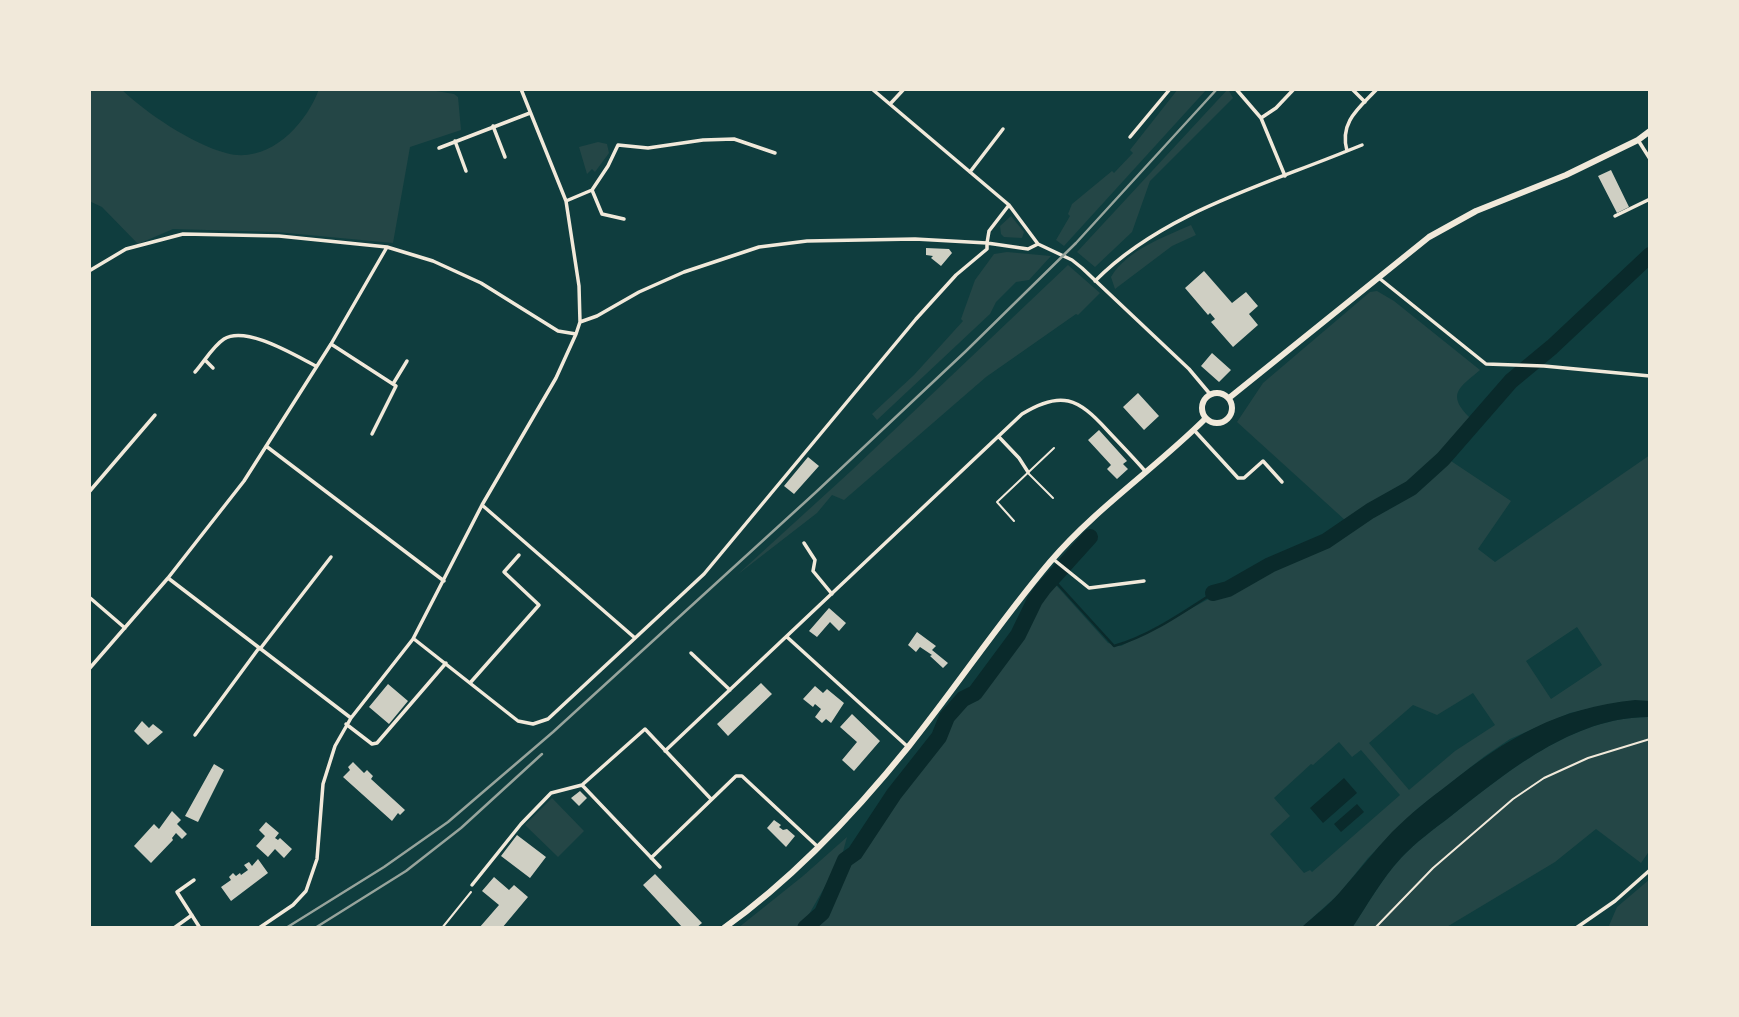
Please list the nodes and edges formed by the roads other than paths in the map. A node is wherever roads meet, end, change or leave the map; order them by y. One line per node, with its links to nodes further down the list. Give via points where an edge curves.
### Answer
1 (521, 89): 11 (street)
2 (872, 89): 10 (street)
3 (904, 89): 10 (street)
4 (1170, 89): 16 (street)
5 (1294, 89): 12 (street)
6 (1352, 89): 9 (street)
7 (1377, 89): 9 (street)
8 (1236, 90): 12 (street)
9 (1365, 102): 21 (street, via 1347,125)
10 (890, 104): 26 (street)
11 (530, 113): 13 (street); 30 (street)
12 (1261, 118): 27 (street)
13 (493, 126): 18 (street); 23 (street)
14 (1003, 129): 26 (street)
15 (1650, 131): 17 (main road)
16 (1130, 136)
17 (1638, 140): 24 (street); 38 (main road, via 1476,211 1429,237)
18 (455, 141): 20 (street); 25 (street)
19 (1362, 145): 21 (street)
20 (439, 148)
21 (1347, 151): 27 (street)
22 (775, 153): 28 (street, via 734,139 648,148 618,145)
23 (505, 157)
24 (1650, 159)
25 (466, 171)
26 (970, 172): 31 (street)
27 (1285, 176): 39 (street, via 1211,206 1140,243)
28 (592, 191): 30 (street); 33 (street, via 602,215)
29 (1650, 199): 32 (street)
30 (566, 201): 40 (street, via 579,286)
31 (1009, 205): 34 (street, via 989,231); 35 (street)
32 (1615, 216)
33 (624, 219)
34 (987, 243): 35 (street, via 1028,249); 40 (street, via 915,239 807,241 759,247 684,272); 77 (street, via 987,249 916,319 704,574)
35 (1038, 244): 39 (street, via 1072,260)
36 (387, 247): 37 (street, via 279,236 183,234 126,249); 41 (street, via 481,283 558,331); 42 (street)
37 (89, 271)
38 (1377, 277): 48 (street, via 1486,364); 51 (main road)
39 (1094, 281): 50 (street)
40 (579, 322): 41 (street)
41 (576, 334): 64 (street, via 556,378)
42 (331, 344): 45 (street); 49 (street)
43 (205, 360): 45 (street, via 233,335 268,341); 46 (street); 47 (street)
44 (407, 360): 49 (street)
45 (316, 366): 57 (street)
46 (213, 368)
47 (194, 372)
48 (1650, 376)
49 (393, 384): 55 (street, via 396,386)
50 (1210, 394): 51 (main road); 53 (main road, via 1202,404)
51 (1229, 398): 53 (main road, via 1232,411 1228,418 1215,423)
52 (155, 415): 62 (street)
53 (1206, 418): 54 (main road)
54 (1194, 430): 60 (main road); 61 (street, via 1238,478 1263,461)
55 (372, 434)
56 (999, 437): 59 (street); 60 (street, via 1039,404 1073,401 1088,409); 73 (street)
57 (266, 446): 70 (street); 72 (street)
58 (1054, 448): 59 (lane)
59 (1028, 472): 63 (lane); 65 (lane, via 998,502)
60 (1147, 472): 69 (main road)
61 (1282, 482)
62 (89, 492)
63 (1054, 499)
64 (482, 505): 72 (street); 77 (street)
65 (1014, 521)
66 (804, 542): 73 (street, via 815,560 813,571)
67 (519, 555): 83 (street, via 505,572 539,606)
68 (331, 557): 79 (street)
69 (1053, 559): 71 (street, via 1089,588); 88 (main road)
70 (168, 578): 75 (street); 79 (street)
71 (1144, 580)
72 (444, 582): 78 (street)
73 (832, 594): 76 (street)
74 (89, 597): 75 (street)
75 (125, 628): 82 (street)
76 (787, 637): 84 (street); 88 (street)
77 (635, 638): 83 (street, via 548,719 533,724 518,721)
78 (413, 639): 81 (street); 85 (street)
79 (260, 648): 85 (street); 87 (street)
80 (691, 653): 84 (street)
81 (446, 663): 83 (street); 86 (street, via 377,743)
82 (89, 669)
83 (470, 683)
84 (730, 690): 89 (street)
85 (351, 718): 86 (street)
86 (346, 724): 101 (street, via 323,784 312,877 293,905)
87 (195, 735)
88 (908, 747): 92 (main road)
89 (666, 751): 90 (street, via 645,729); 91 (street)
90 (582, 785): 93 (street); 97 (street, via 551,793)
91 (711, 799): 92 (street, via 741,776); 93 (street)
92 (818, 847): 102 (main road)
93 (651, 858): 94 (street)
94 (660, 867)
95 (1650, 870): 103 (street)
96 (194, 880): 98 (street, via 177,892)
97 (472, 885)
98 (192, 915): 99 (street); 100 (street)
99 (174, 928)
100 (201, 928)
101 (259, 928)
102 (724, 928)
103 (1576, 928)

